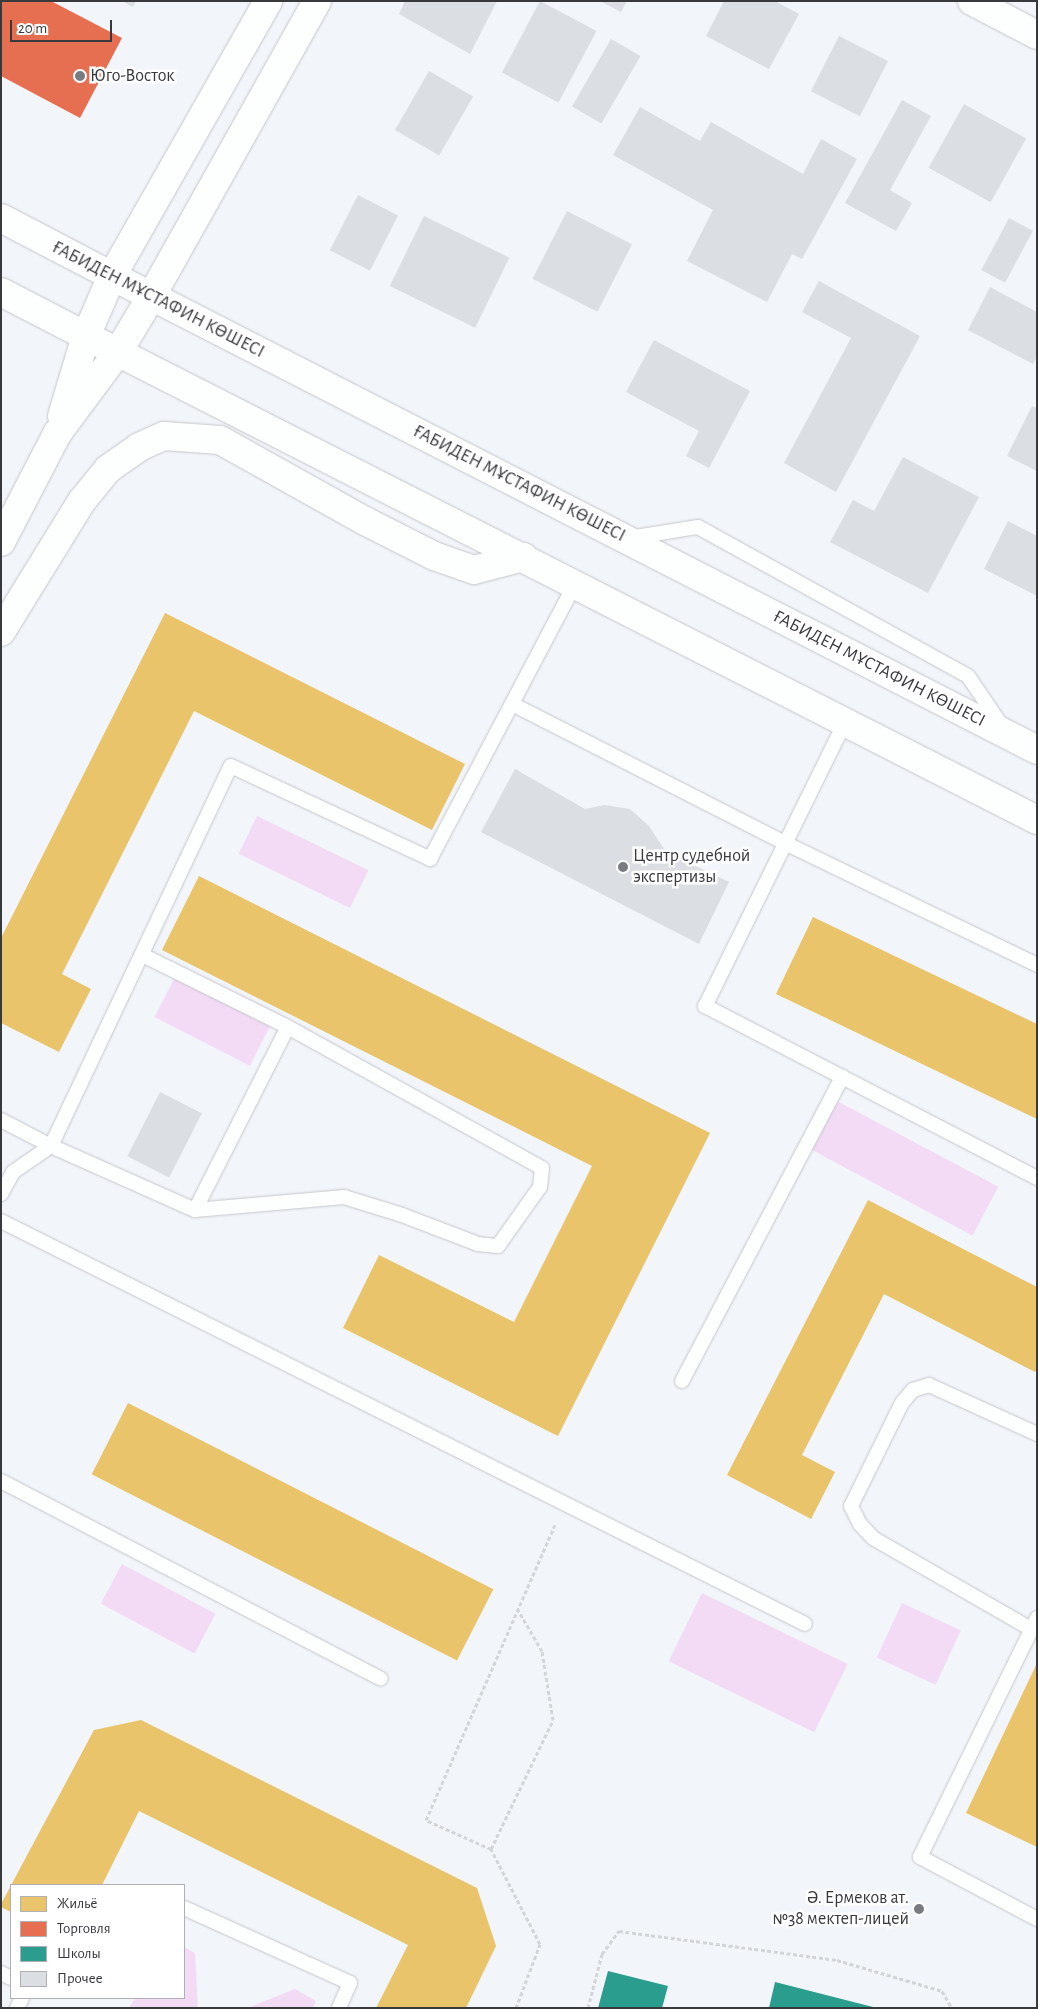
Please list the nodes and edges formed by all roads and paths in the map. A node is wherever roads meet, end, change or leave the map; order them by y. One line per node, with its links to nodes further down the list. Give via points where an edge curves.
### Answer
1 (268, 1): 6 (main road)
2 (317, 1): 8 (main road)
3 (972, 1): 4 (main road)
4 (1037, 35)
5 (1, 218): 6 (main road, ҒАБИДЕН МҰСТАФИН КӨШЕСІ)
6 (112, 276): 8 (main road, ҒАБИДЕН МҰСТАФИН КӨШЕСІ); 9 (main road)
7 (1, 292): 9 (main road)
8 (151, 297): 10 (main road); 12 (main road, ҒАБИДЕН МҰСТАФИН КӨШЕСІ)
9 (86, 336): 10 (main road); 11 (main road)
10 (118, 352): 11 (main road); 14 (main road)
11 (57, 434): 13 (main road)
12 (627, 538): 19 (main road, ҒАБИДЕН МҰСТАФИН КӨШЕСІ); 19 (lane, via 698,527 968,676)
13 (1, 542)
14 (522, 557): 15 (main road); 16 (main road, via 474,570 434,556 365,521 220,440 164,436 108,469 82,501)
15 (575, 584): 17 (lane); 18 (main road)
16 (1, 632)
17 (512, 704): 22 (lane); 23 (lane, via 430,859 231,766)
18 (845, 722): 21 (main road); 22 (lane)
19 (1008, 735): 20 (main road, ҒАБИДЕН МҰСТАФИН КӨШЕСІ)
20 (1037, 750)
21 (1037, 820)
22 (787, 844): 24 (lane); 26 (lane, via 705,1006)
23 (142, 954): 25 (lane); 28 (lane)
24 (1037, 964)
25 (288, 1027): 31 (lane); 31 (lane, via 542,1168 540,1187 498,1246 478,1244 344,1197)
26 (842, 1077): 29 (lane); 33 (lane)
27 (1, 1120): 28 (lane)
28 (51, 1146): 30 (lane, via 13,1172); 31 (lane)
29 (1037, 1178)
30 (1, 1194)
31 (195, 1210)
32 (1, 1221): 36 (lane)
33 (682, 1382)
34 (1037, 1434): 38 (lane, via 929,1386 913,1390 902,1403 852,1506 860,1524 873,1538)
35 (1, 1481): 40 (lane)
36 (564, 1504): 37 (path); 39 (lane)
37 (518, 1610): 41 (path, via 542,1651 553,1720); 41 (path, via 426,1820)
38 (1034, 1623): 43 (lane, via 920,1857)
39 (805, 1624)
40 (381, 1679)
41 (491, 1849): 45 (path, via 540,1944)
42 (185, 1908): 44 (lane, via 350,1983)
43 (1037, 1919)
44 (339, 2008)
45 (516, 2008)
46 (588, 2008): 47 (path, via 602,1954 619,1931 837,1960 942,1991)
47 (952, 2008)

